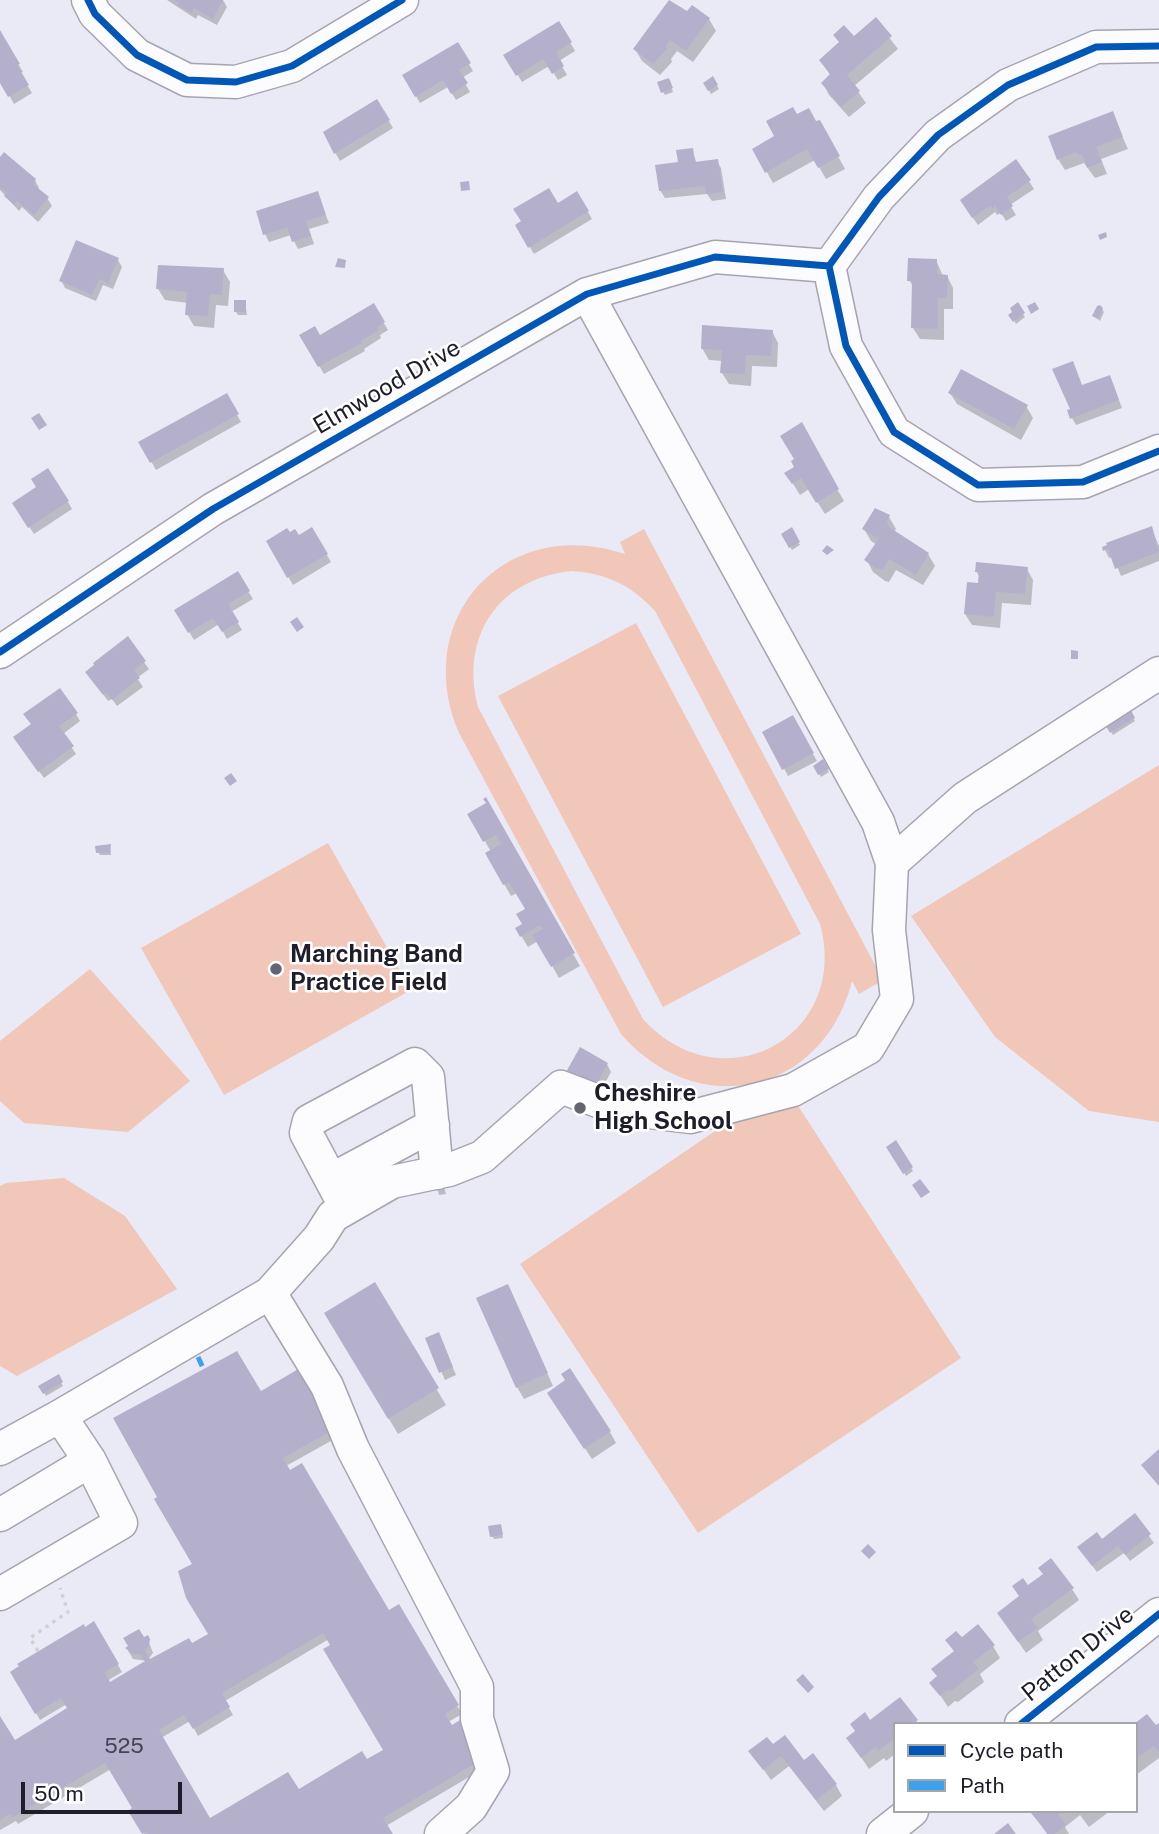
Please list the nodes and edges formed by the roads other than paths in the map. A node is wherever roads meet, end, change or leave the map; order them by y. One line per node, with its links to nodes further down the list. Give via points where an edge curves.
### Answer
1 (88, 0): 2 (street, via 95,14 137,55 187,80 236,82 292,66)
2 (402, 0)
3 (1159, 47): 4 (street, via 1096,47 1007,85 938,135 879,197)
4 (829, 266): 5 (street, Elmwood Drive, via 715,257); 6 (street, via 846,346 894,432 978,485 1083,482)
5 (587, 294): 7 (street, Elmwood Drive, via 213,509); 9 (street, via 878,822)
6 (1159, 452)
7 (0, 652)
8 (1159, 673): 9 (street, via 965,798)
9 (892, 863): 11 (street, via 889,930 897,999 868,1048 793,1090 690,1117 616,1108 561,1087 482,1157)
10 (433, 1125): 11 (street); 12 (street); 12 (street, via 428,1077 418,1065 408,1066 309,1121 306,1133)
11 (437, 1173): 13 (street, via 392,1182)
12 (331, 1180): 13 (street)
13 (346, 1208): 14 (street, via 333,1216)
14 (270, 1293): 15 (street); 23 (street, via 327,1386 353,1449 477,1687 477,1719 493,1771 471,1807)
15 (60, 1416): 16 (street); 17 (street)
16 (0, 1449)
17 (90, 1461): 18 (street); 19 (street, via 121,1523)
18 (0, 1516)
19 (0, 1594)
20 (1159, 1614): 21 (street, Patton Drive)
21 (1024, 1722)
22 (909, 1813): 24 (street)
23 (441, 1834)
24 (883, 1834)

